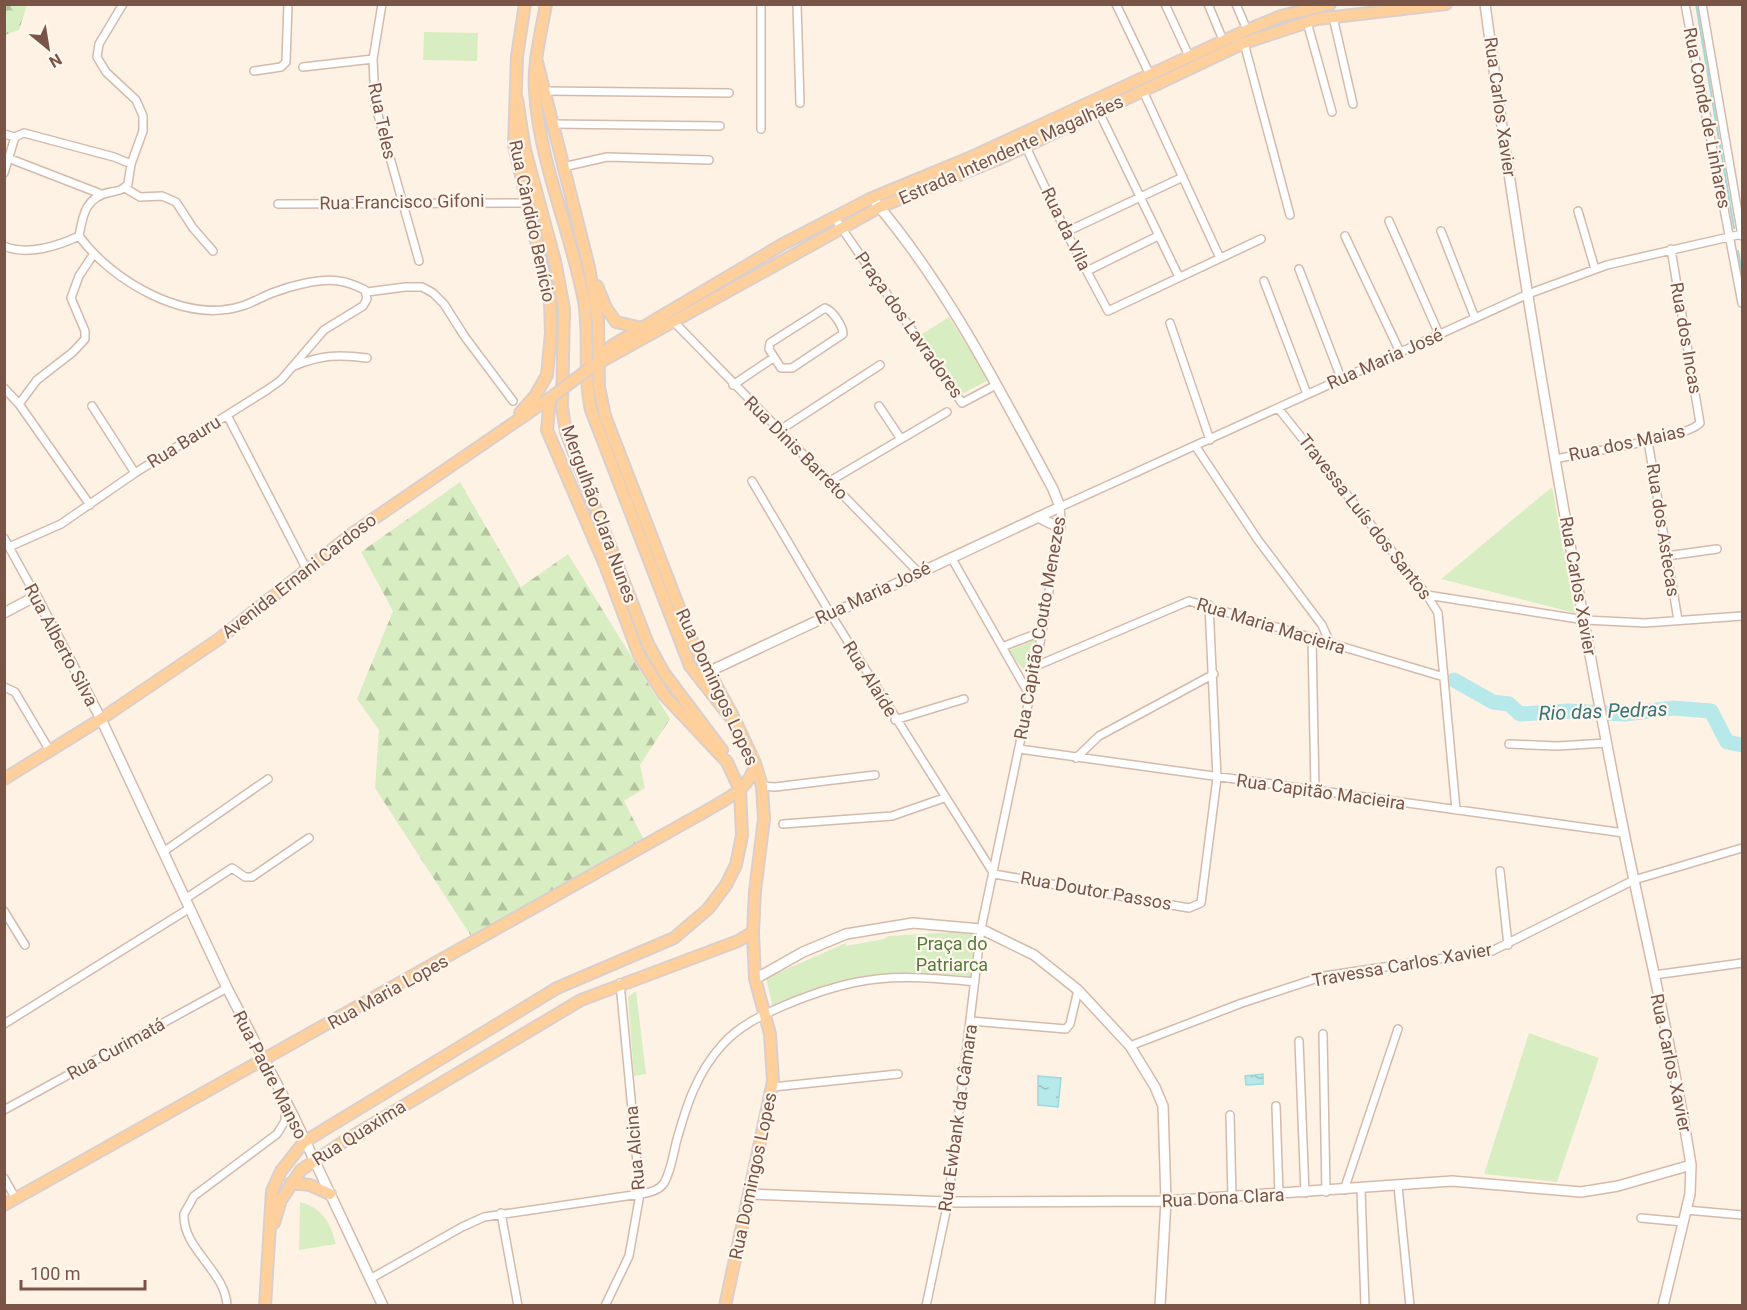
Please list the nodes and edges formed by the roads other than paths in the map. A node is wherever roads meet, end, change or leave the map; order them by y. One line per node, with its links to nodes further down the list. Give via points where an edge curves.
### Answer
1 (123, 4): 44 (street, via 99,44 97,57 141,108 143,131)
2 (288, 4): 26 (street, via 286,62 281,67)
3 (382, 4): 24 (street, Rua Teles)
4 (525, 4): 31 (main road, Rua Cândido Benício, via 517,56)
5 (546, 4): 23 (main road)
6 (761, 4): 38 (street)
7 (797, 4): 32 (street)
8 (1116, 4): 27 (street)
9 (1165, 4): 22 (street)
10 (1208, 4): 20 (street)
11 (1236, 4): 19 (street)
12 (1446, 4): 17 (main road, Estrada Intendente Magalhães)
13 (1485, 4): 82 (street, Rua Carlos Xavier)
14 (1685, 4): 67 (street, Rua Conde de Linhares)
15 (1702, 4): 63 (street, Rua Conde de Linhares)
16 (1325, 5): 19 (main road, Estrada Intendente Magalhães)
17 (1333, 17): 18 (main road, Estrada Intendente Magalhães); 33 (street)
18 (1307, 22): 21 (main road, Estrada Intendente Magalhães); 35 (street)
19 (1247, 30): 20 (main road, Estrada Intendente Magalhães)
20 (1223, 40): 22 (main road, Estrada Intendente Magalhães)
21 (1244, 43): 29 (main road, Estrada Intendente Magalhães); 57 (street)
22 (1189, 56): 27 (main road, Estrada Intendente Magalhães)
23 (536, 58): 28 (main road); 151 (main road, Mergulhão Clara Nunes, via 535,92 541,132 587,321 591,410 690,666)
24 (373, 59): 25 (street); 52 (street, Rua Teles, via 375,104)
25 (303, 67)
26 (254, 71)
27 (1150, 75): 50 (main road, Estrada Intendente Magalhães)
28 (545, 91): 30 (street); 36 (main road)
29 (1143, 92): 34 (main road, Estrada Intendente Magalhães); 47 (street)
30 (729, 93)
31 (517, 99): 53 (main road, Rua Cândido Benício, via 514,145); 157 (main road, Mergulhão Clara Nunes, via 562,296 562,407 568,439 648,644)
32 (800, 103)
33 (1353, 104)
34 (1099, 112): 41 (main road, Estrada Intendente Magalhães); 51 (street)
35 (1332, 112)
36 (552, 124): 37 (street); 45 (main road)
37 (720, 126)
38 (761, 129)
39 (4, 134): 40 (street)
40 (15, 137): 42 (street); 44 (street, via 24,133)
41 (1026, 147): 55 (main road, Estrada Intendente Magalhães); 62 (street, Rua da Vila)
42 (8, 158): 46 (street); 49 (street)
43 (709, 160): 45 (street, via 607,157)
44 (131, 164): 48 (street)
45 (563, 167): 75 (main road)
46 (4, 173)
47 (1183, 177): 51 (street); 73 (street)
48 (125, 188): 49 (street); 71 (street, via 140,197 162,196 176,202)
49 (101, 194): 64 (street, via 85,208)
50 (872, 198): 55 (street, Rua Capitão Couto Menezes); 58 (main road, Estrada Intendente Magalhães)
51 (1139, 198): 62 (street); 65 (street)
52 (402, 202): 53 (street, Rua Francisco Gifoni); 54 (street, Rua Francisco Gifoni); 74 (street, Rua Teles)
53 (526, 203): 108 (main road, Rua Cândido Benício, via 550,301 550,359 540,387)
54 (278, 204)
55 (880, 207): 60 (main road, Estrada Intendente Magalhães); 97 (street, Rua Capitão Couto Menezes, via 949,304)
56 (1578, 211): 77 (street)
57 (1290, 215)
58 (834, 217): 60 (street, Praça dos Lavradores); 87 (main road, Estrada Intendente Magalhães)
59 (1389, 221): 88 (street)
60 (841, 228): 85 (main road, Estrada Intendente Magalhães); 97 (street, Praça dos Lavradores, via 962,403)
61 (1441, 231): 84 (street)
62 (1066, 232): 78 (street, Rua da Vila)
63 (1742, 234): 67 (street, Rua Maria José)
64 (79, 236): 69 (street, via 40,248); 72 (street)
65 (1158, 236): 78 (street); 79 (street)
66 (1346, 236): 89 (street)
67 (1730, 236): 70 (street, Rua Maria José); 83 (street, Rua Conde de Linhares)
68 (1261, 239): 73 (street)
69 (4, 246)
70 (1671, 249): 77 (street, Rua Maria José); 109 (street, Rua dos Incas, via 1700,419)
71 (213, 251)
72 (93, 255): 81 (street, via 173,305 234,308 275,291 330,280 343,281); 102 (street, via 71,298 85,339 37,380)
73 (1220, 258): 79 (street)
74 (419, 261)
75 (589, 267): 87 (main road, via 611,316 620,325); 93 (main road, via 598,321)
76 (1299, 269): 95 (street)
77 (1595, 269): 82 (street, Rua Maria José)
78 (1087, 271): 79 (street, Rua da Vila, via 1107,310)
79 (1179, 277)
80 (1264, 281): 99 (street)
81 (367, 292): 94 (street, via 365,305 324,330); 101 (street, via 422,287 433,293)
82 (1528, 294): 84 (street, Rua Maria José); 115 (street, Rua Carlos Xavier)
83 (1743, 303)
84 (1474, 318): 88 (street, Rua Maria José)
85 (674, 322): 93 (main road, Estrada Intendente Magalhães); 96 (street, Rua Dinis Barreto)
86 (1170, 323): 112 (street)
87 (642, 328): 93 (main road, Estrada Intendente Magalhães, via 606,351)
88 (1439, 334): 89 (street, Rua Maria José)
89 (1400, 352): 95 (street, Rua Maria José)
90 (367, 358): 94 (street, via 325,355)
91 (773, 358): 91 (street, via 770,343 825,308 843,330 840,337 788,369 781,368); 96 (street)
92 (880, 364): 110 (street)
93 (594, 365): 100 (main road, Avenida Ernani Cardoso, bridge); 143 (main road, Rua Domingos Lopes, via 605,416 692,641)
94 (294, 366): 107 (street, via 274,385)
95 (1341, 378): 99 (street, Rua Maria José)
96 (733, 385): 110 (street, Rua Dinis Barreto)
97 (996, 385): 120 (street, Rua Capitão Couto Menezes)
98 (4, 388): 102 (street)
99 (1307, 394): 105 (street, Rua Maria José)
100 (552, 397): 108 (main road, Avenida Ernani Cardoso); 157 (main road, Rua Domingos Lopes, via 547,417 549,435 639,656 664,695)
101 (513, 401)
102 (19, 404): 119 (street)
103 (92, 406): 116 (street)
104 (879, 406): 111 (street)
105 (1278, 408): 112 (street, Rua Maria José); 130 (street, Travessa Luís dos Santos)
106 (947, 412): 111 (street, Praça dos Lavradores)
107 (226, 415): 116 (street, Rua Bauru); 128 (street, Rua Bauru)
108 (509, 426): 128 (main road, Avenida Ernani Cardoso)
109 (1698, 426): 113 (street, Rua dos Maias)
110 (780, 430): 118 (street, Rua Dinis Barreto)
111 (901, 439): 118 (street, Praça dos Lavradores)
112 (1210, 440): 114 (street, Rua Maria José)
113 (1648, 441): 115 (street, Rua dos Maias); 127 (street, Rua dos Astecas)
114 (1196, 447): 120 (street, Rua Maria José); 140 (street, via 1258,540 1322,625)
115 (1556, 459): 136 (street, Rua Carlos Xavier)
116 (135, 472): 119 (street, Rua Bauru)
117 (752, 481): 134 (street, Rua Alaíde)
118 (830, 481): 129 (street, Rua Dinis Barreto)
119 (90, 505): 124 (street, Rua Bauru, via 51,530)
120 (1060, 507): 121 (street, Rua Maria José); 122 (street, Rua Capitão Couto Menezes)
121 (1038, 517): 122 (street); 126 (street, Rua Maria José)
122 (1060, 528): 138 (street, Rua Capitão Couto Menezes)
123 (4, 538): 124 (street, Rua Alberto Silva)
124 (9, 547): 131 (street, Rua Alberto Silva)
125 (1717, 549): 127 (street)
126 (951, 556): 129 (street, Rua Maria José); 141 (street)
127 (1667, 556): 137 (street, Rua dos Astecas)
128 (306, 568): 149 (main road, Avenida Ernani Cardoso, via 219,639)
129 (918, 572): 134 (street, Rua Maria José)
130 (1427, 595): 136 (street); 145 (street, Travessa Luís dos Santos, via 1440,622)
131 (36, 596): 133 (street); 149 (street, Rua Alberto Silva)
132 (1209, 605): 139 (street, Rua Maria Macieira); 142 (street, Rua Maria Macieira, via 1182,602); 144 (street)
133 (4, 613)
134 (830, 613): 143 (street, Rua Maria José); 150 (street, Rua Alaíde)
135 (1743, 616): 137 (street)
136 (1585, 620): 137 (street); 152 (street, Rua Carlos Xavier)
137 (1678, 620)
138 (1041, 632): 141 (street); 142 (street, Rua Capitão Couto Menezes)
139 (1312, 638): 140 (street, Rua Maria Macieira); 165 (street)
140 (1330, 643): 145 (street, Rua Maria Macieira)
141 (1002, 647): 147 (street)
142 (1036, 666): 147 (street, Rua Capitão Couto Menezes)
143 (708, 672): 151 (main road, Rua Domingos Lopes)
144 (1214, 674): 156 (street, via 1099,735); 160 (street)
145 (1444, 677): 167 (street, Travessa Luís dos Santos)
146 (4, 687): 155 (street, via 15,692)
147 (1030, 696): 154 (street, Rua Capitão Couto Menezes)
148 (964, 699): 150 (street)
149 (100, 720): 155 (main road, Avenida Ernani Cardoso); 172 (street, Rua Padre Manso)
150 (896, 720): 166 (street, Rua Alaíde)
151 (736, 724): 158 (main road, Rua Domingos Lopes)
152 (1606, 743): 153 (street, via 1550,747); 169 (street, Rua Carlos Xavier)
153 (1509, 744)
154 (1019, 749): 156 (street, Rua Capitão Macieira); 174 (street, Rua Capitão Couto Menezes)
155 (50, 751): 161 (main road, Avenida Ernani Cardoso)
156 (1076, 758): 160 (street, Rua Capitão Macieira)
157 (728, 762): 164 (main road, Rua Domingos Lopes)
158 (755, 763): 163 (main road, Rua Domingos Lopes); 164 (main road, via 751,777)
159 (876, 776): 163 (street)
160 (1217, 778): 165 (street, Rua Capitão Macieira); 174 (street, Rua Doutor Passos, via 1202,900 1197,906 1190,908)
161 (4, 779)
162 (268, 779): 172 (street)
163 (762, 786): 181 (main road, Rua Domingos Lopes, via 764,819)
164 (740, 790): 177 (main road, Rua Domingos Lopes, via 740,850 732,875); 198 (main road, Rua Maria Lopes)
165 (1315, 790): 167 (street, Rua Capitão Macieira)
166 (944, 798): 168 (street, via 892,816); 174 (street, Rua Alaíde)
167 (1456, 810): 169 (street, Rua Capitão Macieira)
168 (783, 824)
169 (1624, 832): 175 (street, Rua Carlos Xavier)
170 (309, 838): 176 (street, via 252,877 232,868)
171 (1743, 848): 175 (street, Travessa Carlos Xavier)
172 (163, 852): 176 (street, Rua Padre Manso)
173 (1500, 871): 183 (street)
174 (994, 874): 180 (street, Rua Capitão Couto Menezes)
175 (1634, 880): 183 (street, Travessa Carlos Xavier); 185 (street, Rua Carlos Xavier)
176 (185, 899): 178 (street, Rua Padre Manso)
177 (716, 899): 205 (main road, Rua Quaxima, via 674,938 557,988)
178 (190, 908): 189 (street, Rua Padre Manso); 193 (street)
179 (4, 911): 182 (street)
180 (981, 929): 186 (street, via 913,923 857,931 803,951); 187 (street, Rua Ewbank da Câmara); 190 (street, via 1034,955)
181 (753, 932): 186 (main road, Rua Domingos Lopes); 188 (main road, Rua Quaxima, via 738,941)
182 (25, 945)
183 (1508, 945): 197 (street, Travessa Carlos Xavier, via 1475,954 1324,976)
184 (1743, 963): 185 (street)
185 (1654, 975): 209 (street, Rua Carlos Xavier)
186 (756, 979): 191 (main road, Rua Domingos Lopes)
187 (975, 982): 191 (street, via 926,977 864,979); 192 (street, Rua Ewbank da Câmara)
188 (620, 983): 206 (main road, Rua Quaxima, via 566,1008); 218 (street, Rua Alcina)
189 (227, 988): 198 (street, Rua Padre Manso); 203 (street, Rua Curimatá)
190 (1078, 990): 192 (street, via 1066,1029); 197 (street)
191 (764, 1014): 200 (main road, Rua Domingos Lopes, via 772,1043); 218 (street, via 734,1032 707,1064 686,1107 663,1184)
192 (971, 1021): 224 (street, Rua Ewbank da Câmara)
193 (4, 1024)
194 (1398, 1029): 214 (street)
195 (1323, 1034): 215 (street)
196 (1299, 1041): 216 (street)
197 (1130, 1046): 223 (street, via 1163,1106)
198 (263, 1062): 201 (street, Rua Padre Manso); 222 (main road, Rua Maria Lopes)
199 (898, 1074): 200 (street)
200 (773, 1087): 219 (main road, Rua Domingos Lopes)
201 (286, 1102): 207 (street, Rua Padre Manso); 233 (street, via 285,1121 277,1134 194,1196 184,1214 188,1233 223,1289)
202 (1276, 1106): 220 (street)
203 (4, 1110)
204 (1230, 1115): 221 (street)
205 (333, 1125): 206 (main road, via 336,1138); 207 (main road, Rua Quaxima)
206 (346, 1140): 208 (main road, Rua Quaxima)
207 (304, 1142): 208 (street, Rua Padre Manso); 231 (main road, Rua Quaxima, via 274,1185 269,1205)
208 (313, 1161): 211 (main road, Rua Quaxima); 217 (street, Rua Padre Manso)
209 (1691, 1165): 212 (street, Rua Dona Clara, via 1581,1192 1452,1181); 226 (street, Rua Carlos Xavier)
210 (4, 1178): 222 (street)
211 (291, 1184): 217 (main road, via 310,1185); 231 (main road, Rua Quaxima, via 281,1200)
212 (1398, 1186): 213 (street, Rua Dona Clara); 242 (street)
213 (1360, 1189): 214 (street, Rua Dona Clara); 241 (street)
214 (1344, 1190): 215 (street, Rua Dona Clara)
215 (1326, 1192): 216 (street, Rua Dona Clara)
216 (1305, 1193): 220 (street, Rua Dona Clara)
217 (330, 1194): 232 (street, Rua Padre Manso)
218 (640, 1194): 227 (street); 237 (street, Rua Alcina, via 629,1256)
219 (751, 1194): 224 (street, Rua Dona Clara); 238 (main road, Rua Domingos Lopes)
220 (1279, 1195): 221 (street, Rua Dona Clara)
221 (1232, 1198): 223 (street, Rua Dona Clara)
222 (16, 1199): 225 (main road, Rua Maria Lopes)
223 (1166, 1201): 224 (street, Rua Dona Clara); 240 (street)
224 (948, 1202): 239 (street, Rua Ewbank da Câmara)
225 (4, 1205)
226 (1686, 1210): 228 (street); 230 (street, Rua Carlos Xavier)
227 (501, 1213): 232 (street, via 462,1227); 236 (street)
228 (1743, 1215)
229 (1641, 1218): 230 (street)
230 (1683, 1222): 243 (street, Rua Carlos Xavier)
231 (270, 1238): 234 (main road)
232 (370, 1279): 235 (street, Rua Padre Manso)
233 (227, 1305)
234 (265, 1305)
235 (383, 1305)
236 (518, 1305)
237 (605, 1305)
238 (725, 1305)
239 (926, 1305)
240 (1160, 1305)
241 (1365, 1305)
242 (1410, 1305)
243 (1663, 1305)

